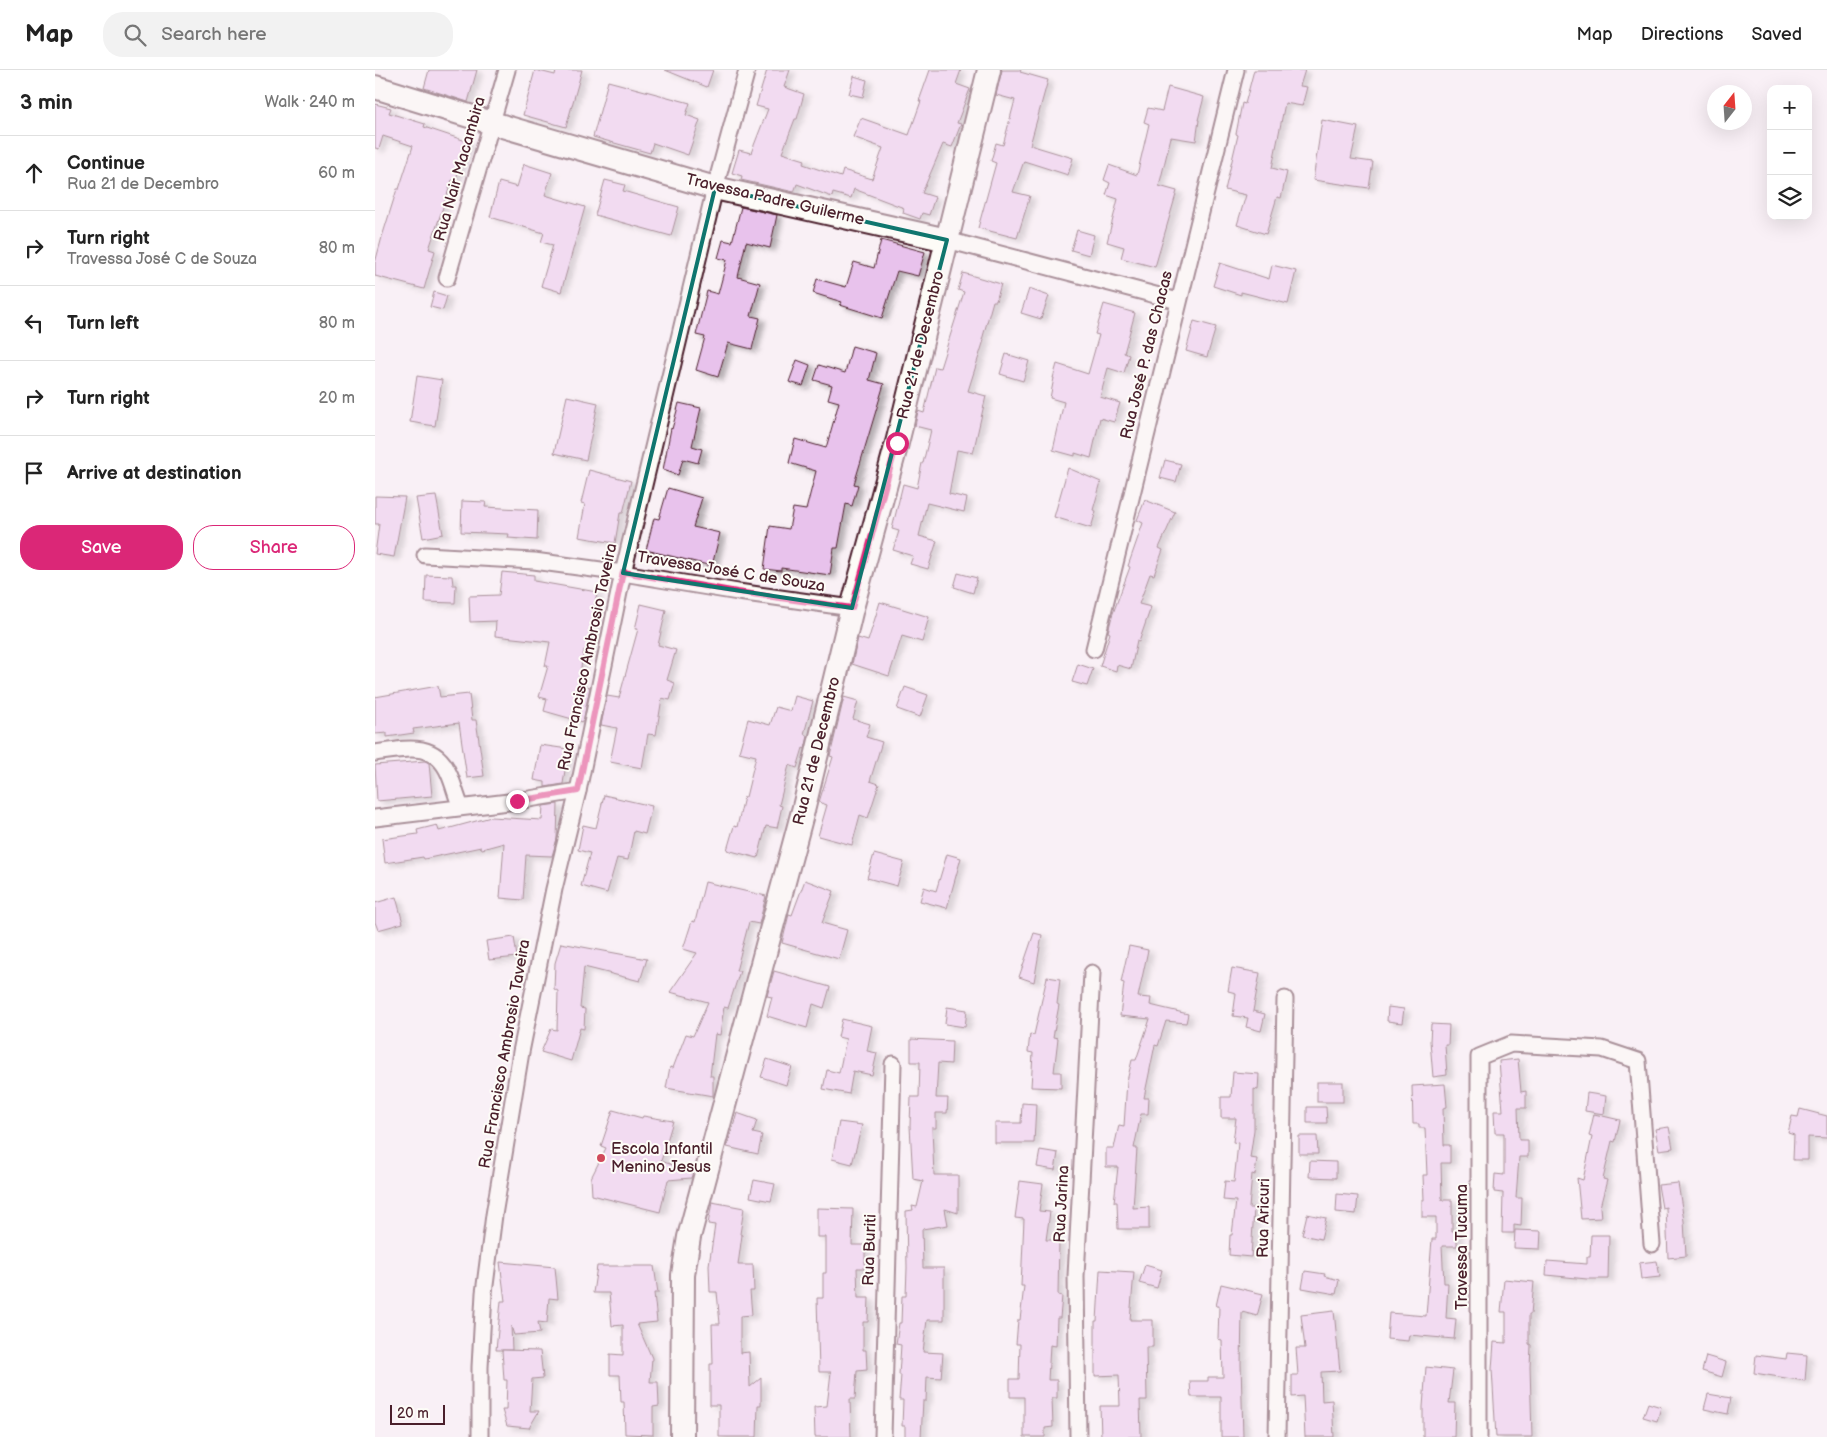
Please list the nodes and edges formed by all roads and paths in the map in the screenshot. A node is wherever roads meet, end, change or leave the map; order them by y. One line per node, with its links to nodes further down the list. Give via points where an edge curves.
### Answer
1 (507, 70): 6 (street, Rua Nair Macambira)
2 (747, 70): 7 (street, Rua Francisco Ambrosio Taveira)
3 (989, 70): 8 (street, Rua 21 de Decembro)
4 (1236, 70): 10 (street, Rua José P. das Chacas)
5 (375, 87): 6 (street, Travessa Padre Guilerme)
6 (492, 123): 7 (street, Travessa Padre Guilerme); 9 (street, Rua Nair Macambira)
7 (715, 188): 8 (street, Travessa Padre Guilerme); 12 (street, Rua Francisco Ambrosio Taveira)
8 (947, 240): 10 (street, Travessa Padre Guilerme); 13 (street, Rua 21 de Decembro)
9 (447, 278)
10 (1178, 301): 14 (street, Rua José P. das Chacas)
11 (425, 554): 12 (street, Travessa José C de Souza, via 533,561)
12 (623, 572): 13 (street, Travessa José C de Souza); 16 (street, Rua Francisco Ambrosio Taveira)
13 (852, 608): 24 (street, Rua 21 de Decembro, via 804,807 689,1237 683,1275)
14 (1094, 649)
15 (375, 753): 17 (street, via 410,748 438,756 448,772)
16 (578, 791): 17 (street); 23 (street, Rua Francisco Ambrosio Taveira, via 554,889 521,1052 493,1215 484,1294)
17 (461, 807): 18 (street)
18 (375, 818)
19 (1092, 972): 26 (street, Rua Jarina, via 1076,1276)
20 (1285, 999): 27 (street, Rua Aricuri)
21 (893, 1064): 25 (street, Rua Buriti)
22 (1652, 1244): 28 (street, Travessa Tucuma, via 1637,1062 1602,1049 1511,1044 1479,1057)
23 (480, 1437)
24 (683, 1437)
25 (883, 1437)
26 (1078, 1437)
27 (1277, 1437)
28 (1479, 1437)

